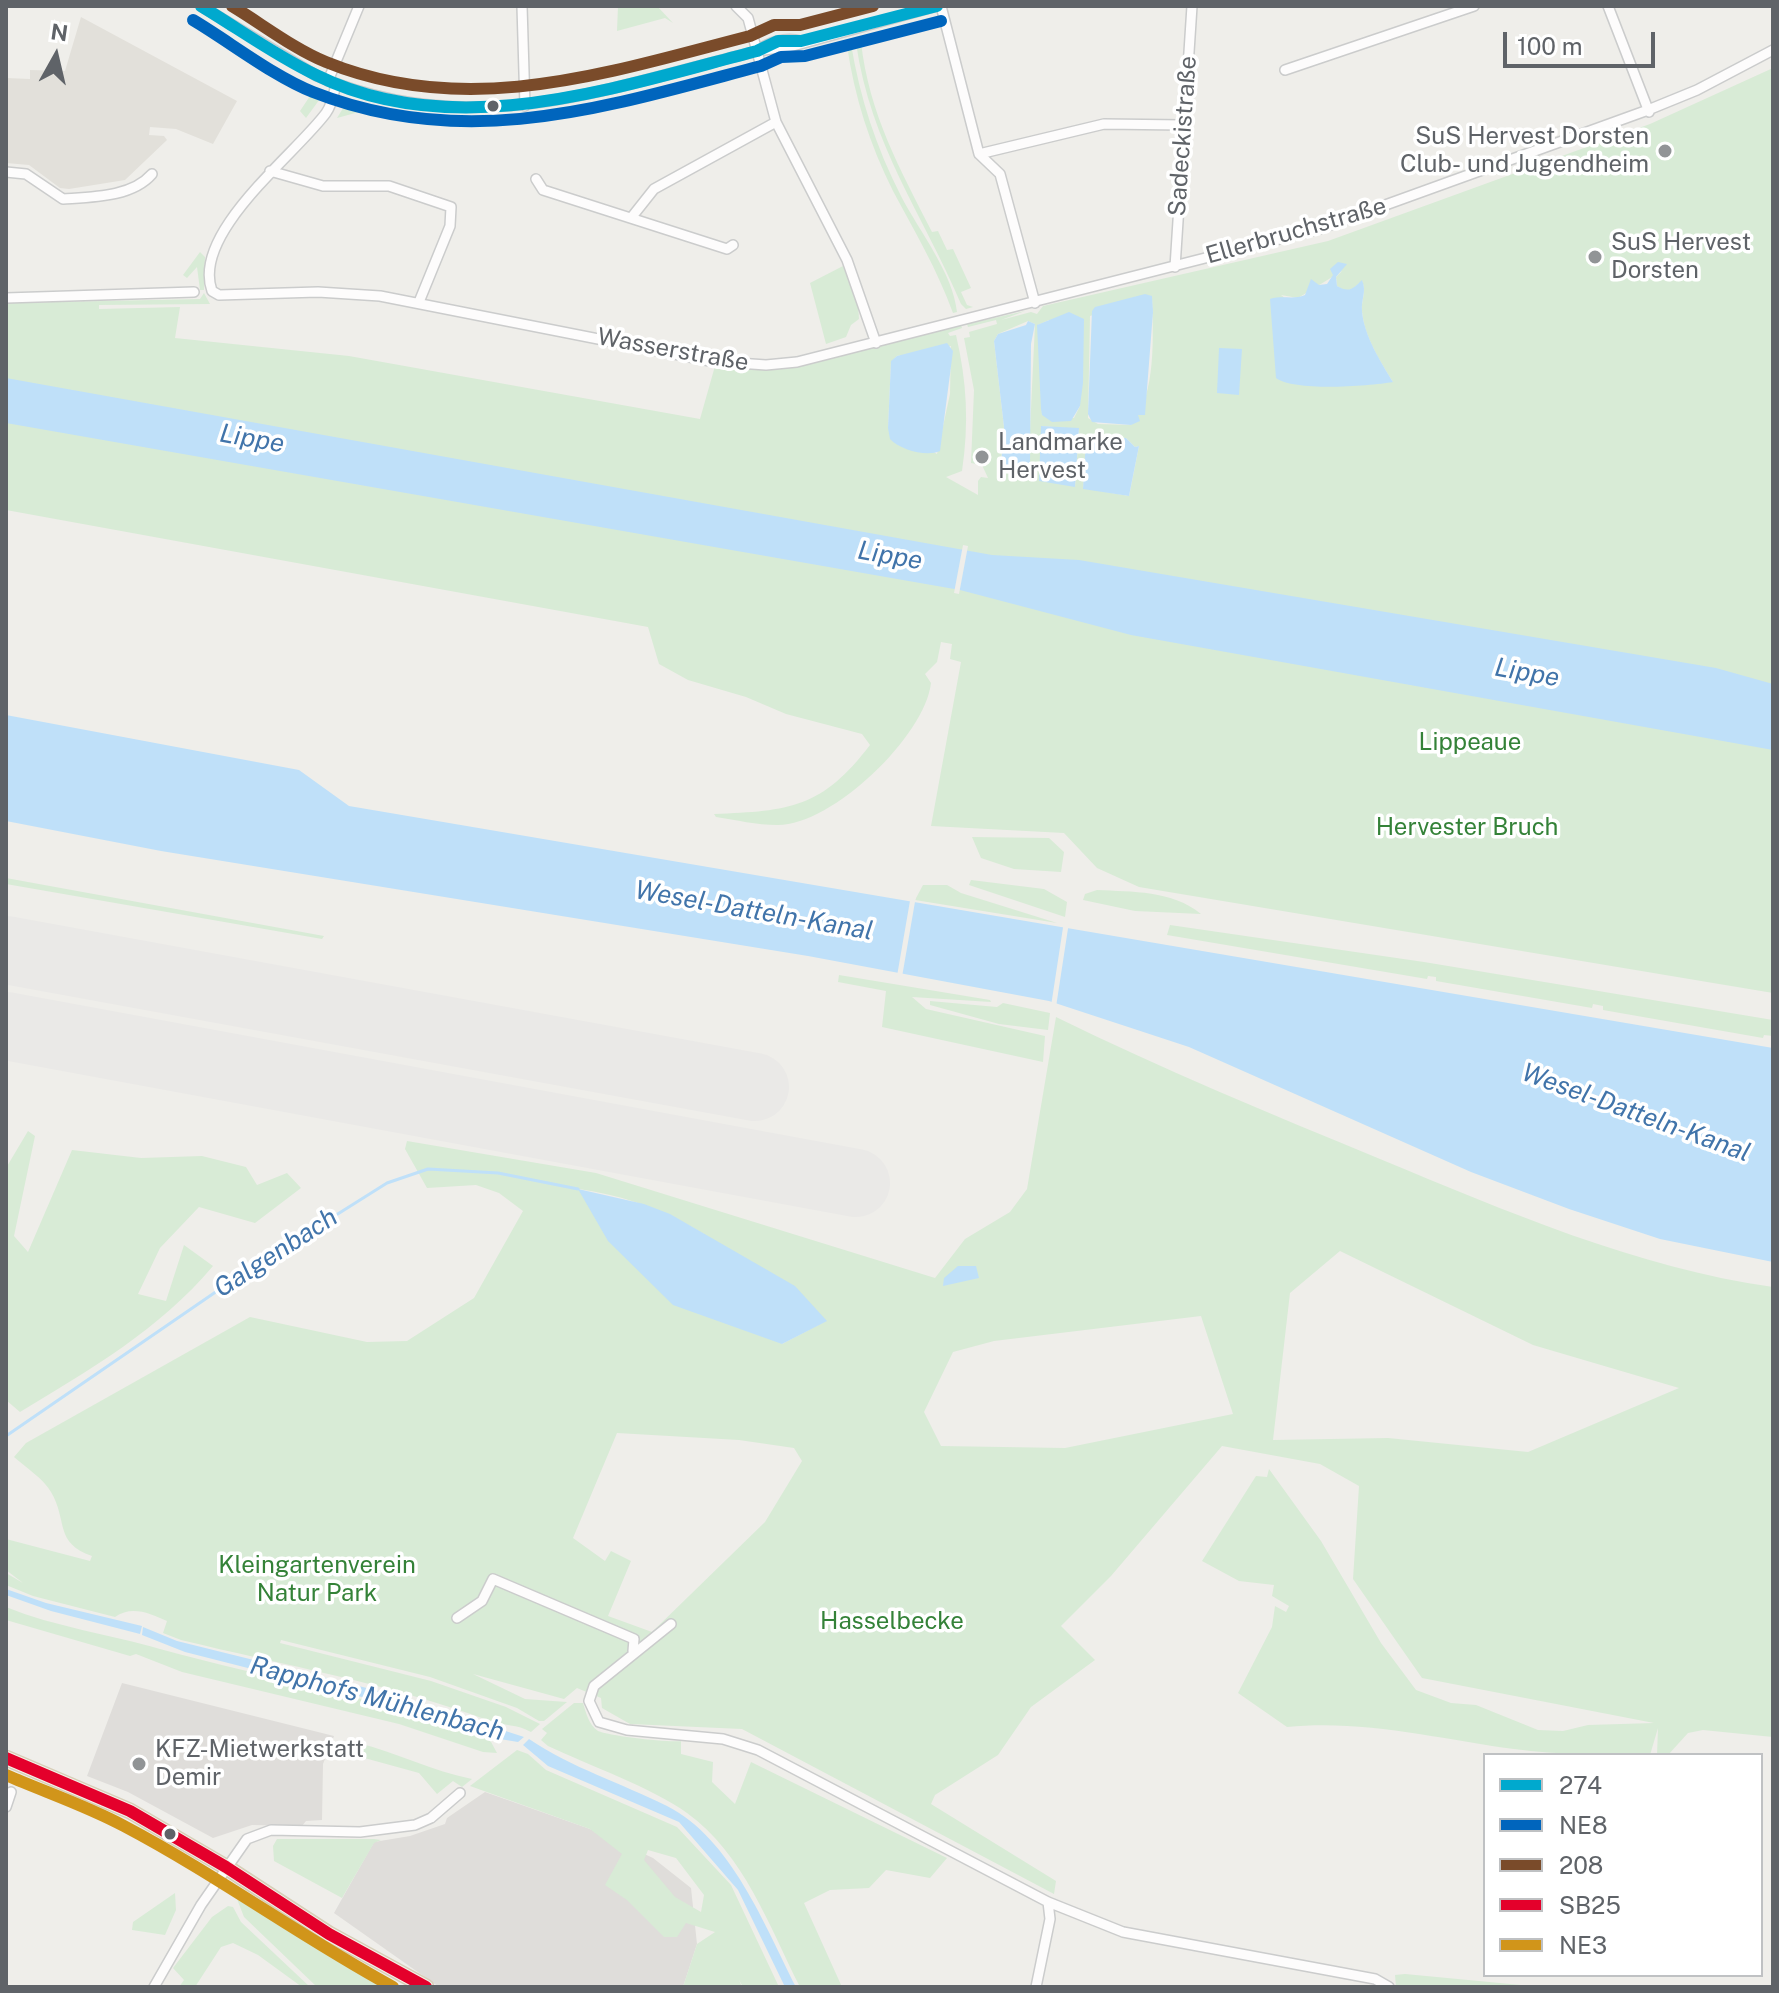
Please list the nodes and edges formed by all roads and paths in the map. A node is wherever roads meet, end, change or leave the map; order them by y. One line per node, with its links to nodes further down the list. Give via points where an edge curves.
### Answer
1 (359, 6): 12 (street)
2 (522, 6): 13 (street)
3 (736, 6): 10 (street, via 748,18)
4 (939, 6): 10 (street, via 801,41 766,44); 17 (street)
5 (1192, 6): 16 (street, Sadeckistraße)
6 (1474, 6): 11 (street)
7 (1608, 6): 14 (street)
8 (204, 7): 12 (street)
9 (1773, 50): 14 (street, Ellerbruchstraße)
10 (757, 51): 13 (street); 15 (street)
11 (1285, 70)
12 (332, 83): 13 (street, via 424,105 480,110); 18 (street, via 327,112)
13 (525, 106)
14 (1649, 113): 24 (street, Ellerbruchstraße, via 1319,229)
15 (776, 122): 22 (street, via 654,189); 29 (street, via 847,260)
16 (1183, 125): 17 (street, via 1104,124); 24 (street, Sadeckistraße)
17 (979, 154): 28 (street, via 1000,174)
18 (270, 171): 27 (street, via 323,186 389,186 451,207 450,226); 27 (street, Wasserstraße, via 214,249 207,268 212,291 335,292)
19 (6, 172): 20 (street, via 26,174 63,199 122,192 142,185)
20 (152, 174)
21 (536, 179): 22 (street, via 543,190)
22 (631, 218): 23 (street, via 727,249)
23 (733, 245)
24 (1175, 267): 28 (street, Wasserstraße)
25 (194, 292): 26 (street)
26 (6, 298)
27 (419, 302): 29 (street, Wasserstraße, via 738,365 797,362)
28 (1035, 303): 29 (street, Wasserstraße)
29 (876, 343)
30 (457, 1618): 32 (street, via 482,1601 493,1579 634,1639)
31 (671, 1624): 32 (street)
32 (633, 1651): 38 (street, via 591,1690 590,1709 599,1722 627,1730 723,1739 758,1750)
33 (6, 1758): 37 (main road, via 130,1811)
34 (11, 1792): 36 (street)
35 (460, 1793): 37 (street, via 431,1818 406,1827 271,1830 247,1839)
36 (6, 1807)
37 (226, 1867): 39 (street); 40 (main road, via 329,1934)
38 (1048, 1902): 41 (street, via 1050,1919); 42 (street, via 1136,1935 1375,1979)
39 (154, 1987)
40 (426, 1987)
41 (1036, 1987)
42 (1389, 1987)

